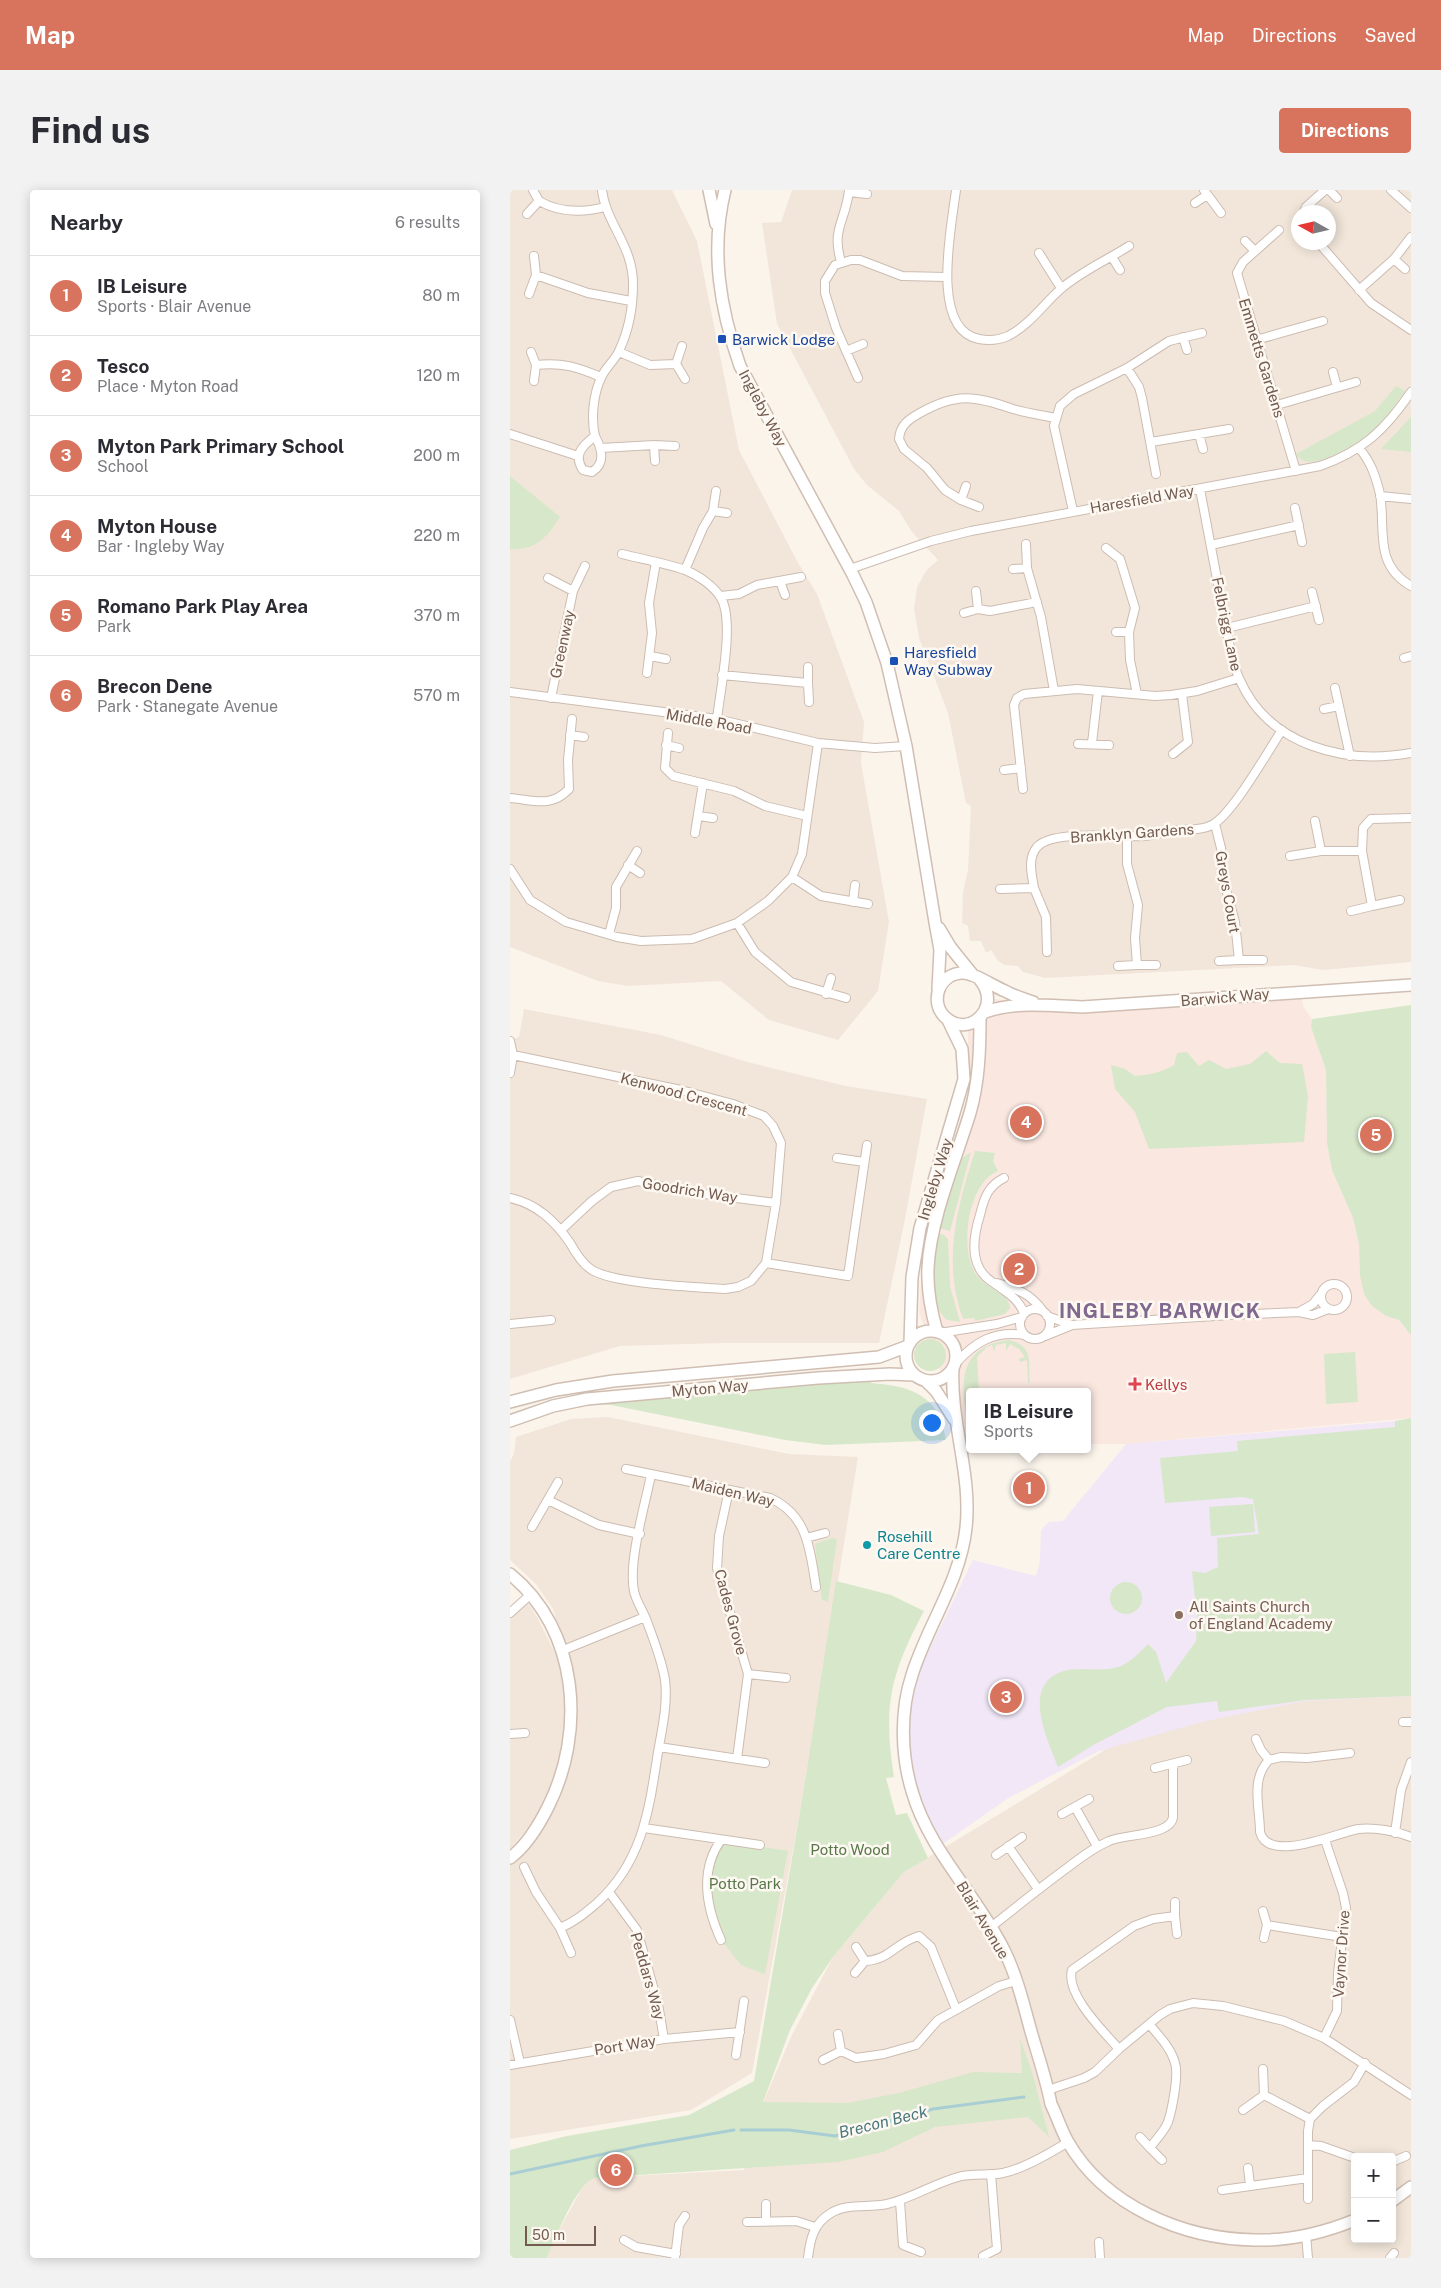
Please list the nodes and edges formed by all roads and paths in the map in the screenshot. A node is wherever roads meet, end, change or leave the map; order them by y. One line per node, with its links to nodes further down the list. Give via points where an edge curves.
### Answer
1 (533, 190): 13 (street)
2 (602, 190): 16 (street)
3 (709, 190): 20 (street, Ingleby Way)
4 (725, 190): 20 (street, Ingleby Way)
5 (956, 190): 37 (street)
6 (1324, 190): 15 (street)
7 (1329, 190): 12 (street)
8 (1391, 190): 17 (street)
9 (849, 191): 11 (street); 31 (street, via 836,234)
10 (1205, 192): 14 (street); 18 (street)
11 (867, 194)
12 (1337, 198)
13 (539, 201): 16 (street, via 548,206 586,212); 19 (street)
14 (1195, 204)
15 (1308, 205)
16 (605, 207): 41 (street, via 630,258)
17 (1411, 208)
18 (1222, 213)
19 (527, 214)
20 (718, 228): 102 (street, Ingleby Way, via 717,260 722,299 740,366)
21 (1279, 230): 26 (street, Emmetts Gardens)
22 (1411, 237): 30 (street)
23 (1246, 241): 26 (street)
24 (1130, 246): 29 (street)
25 (1325, 250): 39 (street)
26 (1255, 251): 46 (street, Emmetts Gardens, via 1239,267 1238,273)
27 (1039, 253): 32 (street)
28 (534, 256): 36 (street)
29 (1112, 257): 34 (street); 38 (street)
30 (1394, 259): 33 (street); 39 (street)
31 (841, 262): 37 (street, via 860,260 911,277); 50 (street, via 835,265 825,281 825,293)
32 (1047, 268): 35 (street); 38 (street)
33 (1406, 269)
34 (1120, 270)
35 (1039, 273)
36 (536, 275): 40 (street); 41 (street, via 588,293)
37 (946, 276): 38 (street, via 959,326 969,336 986,340 1015,332)
38 (1061, 288)
39 (1359, 290): 43 (street, via 1371,303)
40 (530, 294)
41 (631, 301): 52 (street, via 629,324)
42 (1322, 321): 46 (street, via 1304,331)
43 (1411, 330)
44 (1202, 333): 45 (street)
45 (1183, 337): 49 (street); 55 (street, via 1169,341)
46 (1256, 340): 64 (street, Emmetts Gardens)
47 (863, 344): 50 (street)
48 (682, 346): 53 (street)
49 (1187, 350)
50 (846, 351): 58 (street)
51 (531, 352): 54 (street)
52 (618, 352): 53 (street, via 650,365); 57 (street)
53 (676, 364): 59 (street)
54 (536, 365): 57 (street, via 555,363 578,367); 60 (street)
55 (1126, 368): 65 (street, via 1065,400); 70 (street, via 1139,387)
56 (1332, 372): 62 (street)
57 (601, 377): 69 (street, via 592,423)
58 (858, 378)
59 (685, 379)
60 (534, 381)
61 (1356, 382): 62 (street)
62 (1337, 388): 64 (street)
63 (1411, 392): 74 (street, Haresfield Way, via 1388,424)
64 (1277, 406): 78 (street, Emmetts Gardens)
65 (1055, 418): 85 (street, via 968,398 937,404 904,423 899,434 900,444 927,468 945,490); 89 (street, via 1054,426)
66 (1229, 429): 68 (street)
67 (510, 434): 76 (street)
68 (1200, 434): 70 (street); 75 (street)
69 (595, 436): 73 (street); 76 (street, via 586,442)
70 (1151, 442): 79 (street)
71 (654, 445): 72 (street); 73 (street); 77 (street)
72 (675, 446)
73 (601, 448): 76 (street, via 602,460 592,472 583,470)
74 (1360, 448): 78 (street, Haresfield Way, via 1336,460); 83 (street, via 1373,469)
75 (1203, 449)
76 (578, 456)
77 (655, 461)
78 (1296, 471): 81 (street, Haresfield Way)
79 (1156, 474)
80 (966, 486): 85 (street)
81 (1200, 489): 89 (street, Haresfield Way); 94 (street, Felbrigg Lane)
82 (716, 491): 88 (street)
83 (1380, 496): 84 (street); 106 (street, via 1386,554 1396,574)
84 (1411, 498)
85 (961, 500): 86 (street)
86 (979, 507)
87 (1295, 508): 91 (street)
88 (714, 511): 90 (street); 101 (street)
89 (1073, 511): 102 (street, Haresfield Way, via 971,530 912,547)
90 (727, 513)
91 (1299, 525): 92 (street); 94 (street)
92 (1302, 542)
93 (1026, 544): 99 (street)
94 (1211, 544): 117 (street, Felbrigg Lane)
95 (1106, 548): 119 (street, via 1120,559 1135,608)
96 (622, 554): 97 (street)
97 (656, 562): 101 (street); 120 (street, via 649,604)
98 (585, 566): 107 (street, Greenway)
99 (1027, 568): 100 (street); 112 (street)
100 (1013, 569)
101 (685, 570): 111 (street, via 702,578)
102 (851, 572): 148 (street, Ingleby Way, via 866,602 887,663)
103 (802, 577): 105 (street)
104 (548, 578): 107 (street, Greenway)
105 (780, 580): 110 (street); 111 (street, via 740,594)
106 (1411, 586)
107 (573, 591): 133 (street, Greenway)
108 (976, 591): 114 (street)
109 (1312, 592): 113 (street)
110 (785, 595)
111 (721, 596): 124 (street, via 728,626)
112 (1037, 602): 114 (street, via 990,611); 128 (street)
113 (1316, 606): 116 (street); 117 (street)
114 (978, 609): 115 (street)
115 (964, 613)
116 (1320, 620)
117 (1227, 628): 125 (street, Felbrigg Lane)
118 (1116, 632): 119 (street)
119 (1129, 632): 131 (street, via 1130,660)
120 (650, 656): 121 (street); 123 (street)
121 (666, 659)
122 (808, 667): 126 (street)
123 (648, 673)
124 (722, 675): 126 (street); 138 (street)
125 (1239, 678): 132 (street); 139 (street, Felbrigg Lane, via 1253,702)
126 (808, 683): 134 (street)
127 (1335, 688): 135 (street)
128 (1054, 690): 129 (street); 153 (street, via 1017,698 1014,705)
129 (1098, 691): 131 (street); 144 (street)
130 (510, 692): 133 (street, Middle Road)
131 (1137, 694): 132 (street)
132 (1182, 694): 151 (street, via 1188,742)
133 (551, 698): 138 (street, Middle Road)
134 (808, 702)
135 (1339, 706): 136 (street); 152 (street)
136 (1324, 709)
137 (572, 719): 141 (street)
138 (717, 719): 143 (street, Middle Road)
139 (1282, 730): 152 (street, Felbrigg Lane, via 1313,748); 163 (street, Branklyn Gardens, via 1231,807)
140 (668, 733): 146 (street)
141 (570, 735): 142 (street); 157 (street, via 569,789 560,799 545,802)
142 (584, 737)
143 (818, 743): 148 (street, Middle Road, via 875,748); 159 (street)
144 (1092, 743): 145 (street); 147 (street)
145 (1078, 744)
146 (666, 745): 149 (street); 155 (street, via 665,768 673,776)
147 (1109, 745)
148 (906, 746): 183 (street)
149 (678, 748)
150 (1411, 753): 152 (street, Felbrigg Lane)
151 (1173, 754)
152 (1350, 756)
153 (1020, 768): 154 (street); 156 (street)
154 (1004, 770)
155 (703, 783): 158 (street); 159 (street, via 734,791 765,806)
156 (1023, 788)
157 (510, 798)
158 (698, 816): 160 (street); 164 (street)
159 (807, 816): 173 (street, via 802,854)
160 (714, 818)
161 (1411, 818): 168 (street, via 1371,818 1363,828)
162 (1315, 821): 167 (street)
163 (1215, 824): 165 (street, Branklyn Gardens, via 1205,828); 186 (street, Greys Court, via 1224,882 1235,922)
164 (695, 833)
165 (1127, 836): 175 (street, Branklyn Gardens, via 1088,835 1042,843 1036,848 1030,863); 189 (street, via 1127,864 1138,905)
166 (637, 851): 170 (street)
167 (1321, 851): 168 (street); 169 (street)
168 (1362, 852): 180 (street)
169 (1290, 856)
170 (628, 865): 172 (street); 184 (street, via 616,887 616,908)
171 (510, 869): 184 (street, via 530,900 566,922)
172 (640, 873)
173 (792, 877): 178 (street, via 820,896); 182 (street, via 768,901)
174 (855, 885): 178 (street)
175 (1034, 888): 176 (street); 185 (street, Branklyn Gardens, via 1046,917)
176 (1000, 889)
177 (1400, 900): 180 (street)
178 (853, 902): 179 (street)
179 (868, 904)
180 (1372, 906): 181 (street)
181 (1351, 911)
182 (737, 922): 184 (street, via 692,939 641,941); 196 (street, via 755,952 791,982)
183 (936, 922): 192 (street, via 951,948); 195 (street, via 940,950)
184 (609, 934)
185 (1047, 952)
186 (1239, 960): 187 (street); 188 (street)
187 (1263, 960)
188 (1220, 961)
189 (1137, 965): 190 (street); 191 (street)
190 (1156, 965)
191 (1118, 966)
192 (976, 977): 195 (street, via 956,973 942,982); 198 (street, Barwick Way); 199 (street, via 988,995)
193 (832, 978): 196 (street)
194 (1411, 985): 198 (street, Barwick Way, via 1082,1007)
195 (938, 989): 200 (street, via 939,1010)
196 (826, 994): 197 (street)
197 (846, 998)
198 (1040, 1004): 199 (street, Barwick Way, via 1006,1006)
199 (983, 1015): 200 (street, via 975,1022 961,1025); 221 (street, Ingleby Way, via 970,1112 929,1255 929,1300)
200 (948, 1020): 224 (street, Ingleby Way, via 962,1049 964,1079 920,1228 912,1278)
201 (510, 1041): 202 (street)
202 (513, 1055): 203 (street); 209 (street, Kenwood Crescent, via 681,1090 764,1116 781,1143)
203 (510, 1073)
204 (867, 1145): 206 (street)
205 (837, 1158): 206 (street)
206 (864, 1162): 211 (street, via 848,1276)
207 (1004, 1178): 212 (street, via 989,1188 976,1232 977,1263)
208 (510, 1198): 210 (street, via 543,1211)
209 (776, 1203): 210 (street, Goodrich Way, via 688,1192 638,1181 611,1187); 211 (street, Kenwood Crescent)
210 (561, 1230): 211 (street, via 591,1269 609,1278 725,1289 751,1281)
211 (766, 1263)
212 (993, 1282): 216 (street, via 1025,1292); 217 (street, via 1015,1299)
213 (1320, 1294): 214 (street); 214 (street, via 1326,1285 1332,1283 1346,1290 1345,1305 1336,1310); 215 (street, via 1313,1304)
214 (1328, 1309): 215 (street, via 1313,1314)
215 (1299, 1312): 220 (street)
216 (1045, 1314): 217 (street, via 1034,1309); 220 (street); 223 (street, via 1050,1326)
217 (1023, 1315): 221 (street, via 997,1324); 222 (street, via 1020,1324)
218 (551, 1320): 219 (street)
219 (510, 1324)
220 (1072, 1325): 223 (street)
221 (938, 1332): 224 (street, via 920,1334); 225 (street, via 946,1336 955,1348)
222 (1024, 1334): 223 (street, via 1035,1340); 225 (street, via 1002,1334 982,1340)
223 (1045, 1336)
224 (909, 1345): 226 (street, via 906,1360); 228 (street, Myton Way, via 879,1357 583,1385)
225 (954, 1365): 227 (street, via 945,1378); 229 (street, Blair Avenue)
226 (914, 1375): 227 (street); 230 (street, Myton Way, via 818,1378 586,1399)
227 (926, 1381): 229 (street, Blair Avenue)
228 (510, 1402)
229 (955, 1420): 281 (street, Blair Avenue, via 967,1497 963,1551 956,1575 911,1675 904,1740 909,1778 919,1815 939,1851)
230 (510, 1421)
231 (626, 1470): 232 (street, Maiden Way)
232 (651, 1475): 234 (street, Maiden Way); 238 (street)
233 (558, 1482): 235 (street)
234 (728, 1490): 239 (street, Maiden Way, via 784,1504 799,1520); 246 (street, Cades Grove, via 717,1568)
235 (548, 1500): 236 (street); 238 (street, via 599,1525)
236 (532, 1527)
237 (825, 1533): 239 (street)
238 (640, 1534): 244 (street, via 634,1591)
239 (806, 1538): 241 (street, Maiden Way)
240 (510, 1574): 242 (street)
241 (816, 1586)
242 (530, 1595): 243 (street); 245 (street, via 545,1614)
243 (510, 1613)
244 (646, 1617): 245 (street); 251 (street, via 665,1681)
245 (561, 1651): 273 (street, via 569,1676 572,1709 564,1767 541,1821)
246 (748, 1674): 247 (street, Cades Grove); 253 (street, Cades Grove)
247 (786, 1678)
248 (525, 1733): 249 (street)
249 (510, 1734)
250 (1256, 1739): 255 (street)
251 (659, 1747): 253 (street); 263 (street)
252 (1350, 1753): 255 (street)
253 (737, 1759): 257 (street)
254 (1187, 1760): 258 (street)
255 (1268, 1760): 268 (street, via 1257,1784 1262,1838 1273,1846)
256 (1411, 1762): 264 (street, via 1401,1790)
257 (765, 1763)
258 (1173, 1764): 259 (street); 271 (street, via 1173,1817 1168,1827)
259 (1154, 1768)
260 (1088, 1799): 261 (street)
261 (1075, 1807): 262 (street); 271 (street)
262 (1062, 1814)
263 (644, 1828): 267 (street); 276 (street, via 632,1858)
264 (1395, 1833): 266 (street); 268 (street, via 1358,1829)
265 (1022, 1837): 270 (street)
266 (1411, 1837)
267 (721, 1840): 269 (street); 286 (street, via 712,1852 708,1881 708,1903)
268 (1325, 1840): 284 (street, Vaynor Drive, via 1346,1908)
269 (760, 1845)
270 (1008, 1846): 272 (street); 275 (street)
271 (1097, 1846): 275 (street)
272 (996, 1855)
273 (510, 1858)
274 (524, 1867): 282 (street)
275 (1038, 1889): 281 (street)
276 (609, 1892): 282 (street, via 573,1923); 299 (street, Peddars Way, via 637,1930 658,2004)
277 (1175, 1902): 279 (street)
278 (1263, 1911): 280 (street)
279 (1175, 1916): 283 (street); 300 (street, via 1134,1926 1072,1970 1070,1976 1076,1994)
280 (1267, 1925): 284 (street); 285 (street)
281 (991, 1927): 291 (street, Blair Avenue)
282 (560, 1928): 288 (street)
283 (1177, 1934)
284 (1342, 1937): 298 (street, Vaynor Drive, via 1337,2011)
285 (1264, 1938)
286 (721, 1940)
287 (856, 1947): 289 (street)
288 (571, 1953)
289 (864, 1961): 290 (street); 293 (street, via 878,1960 907,1939 919,1936 931,1947)
290 (855, 1973)
291 (1016, 1982): 293 (street, via 999,1986); 308 (street, Blair Avenue)
292 (744, 2002): 296 (street)
293 (956, 2009): 301 (street, via 938,2020 916,2045 856,2058)
294 (510, 2020): 304 (street)
295 (1149, 2024): 298 (street, via 1170,2009 1193,2002 1284,2021); 300 (street); 316 (street, via 1168,2048 1176,2065 1175,2090 1168,2121)
296 (740, 2032): 299 (street, Port Way); 302 (street)
297 (838, 2034): 301 (street)
298 (1324, 2038): 305 (street)
299 (664, 2039): 304 (street, Port Way)
300 (1118, 2049): 308 (street, via 1095,2072)
301 (840, 2051): 303 (street)
302 (736, 2055)
303 (823, 2060)
304 (520, 2063): 306 (street, Port Way)
305 (1365, 2063): 309 (street); 312 (street, via 1354,2082)
306 (510, 2065)
307 (1263, 2069): 310 (street)
308 (1048, 2090): 314 (street, Blair Avenue)
309 (1410, 2091)
310 (1264, 2095): 311 (street); 312 (street)
311 (1243, 2110)
312 (1310, 2119): 315 (street)
313 (1140, 2137): 316 (street)
314 (1068, 2142): 322 (street, via 1023,2166); 336 (street, Blair Avenue, via 1101,2182 1137,2209 1169,2223 1200,2233 1236,2239)
315 (1308, 2145): 318 (street); 323 (street)
316 (1150, 2148): 319 (street)
317 (1406, 2156): 320 (street)
318 (1351, 2157)
319 (1162, 2160)
320 (1396, 2160)
321 (1248, 2168): 324 (street)
322 (991, 2174): 329 (street, via 958,2177); 341 (street, via 997,2249)
323 (1308, 2178): 324 (street); 328 (street)
324 (1250, 2184): 326 (street)
325 (1410, 2189): 327 (street)
326 (1222, 2190)
327 (1396, 2198)
328 (1308, 2200)
329 (900, 2201): 335 (street, via 832,2212); 339 (street, via 903,2245)
330 (766, 2204): 332 (street)
331 (685, 2216): 340 (street, via 679,2225)
332 (766, 2221): 334 (street); 335 (street, via 796,2220)
333 (1351, 2221): 336 (street, Blair Avenue)
334 (746, 2222)
335 (815, 2228): 342 (street)
336 (1306, 2235): 344 (street)
337 (624, 2240): 340 (street, via 636,2247)
338 (1099, 2242): 343 (street)
339 (921, 2252)
340 (675, 2256)
341 (983, 2256)
342 (808, 2258)
343 (1100, 2258)
344 (1308, 2258)

